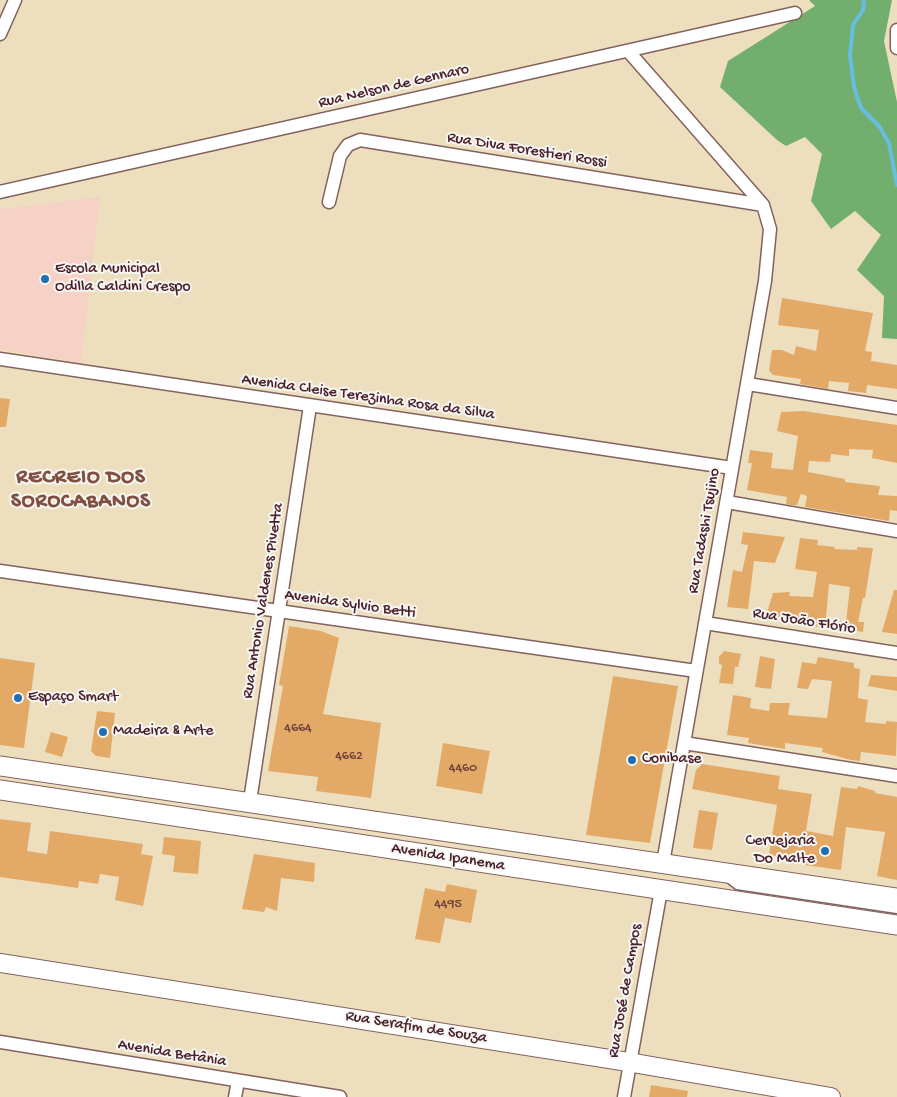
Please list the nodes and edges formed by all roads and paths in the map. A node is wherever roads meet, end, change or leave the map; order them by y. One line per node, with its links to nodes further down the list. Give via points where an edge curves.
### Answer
1 (15, 0): 4 (street)
2 (795, 13): 6 (street, Rua Nelson de Gennaro)
3 (897, 30): 5 (street)
4 (0, 34)
5 (897, 48)
6 (629, 52): 7 (street, Rua Nelson de Gennaro); 9 (street)
7 (0, 192)
8 (329, 202): 9 (street, Rua Diva Forestieri Rossi, via 340,156 348,145 360,140)
9 (763, 205): 11 (street, Rua Tadashi Tsujino, via 770,229 770,250)
10 (0, 359): 12 (street, Avenida Cleise Terezinha Rosa da Silva)
11 (748, 384): 13 (street); 14 (street, Rua Tadashi Tsujino)
12 (310, 406): 14 (street, Avenida Cleise Terezinha Rosa da Silva); 18 (street, Rua Antonio Valdenes Pivetta)
13 (897, 408)
14 (732, 468): 15 (street, Rua Tadashi Tsujino)
15 (727, 502): 16 (street); 19 (street, Rua Tadashi Tsujino)
16 (897, 531)
17 (0, 571): 18 (street, Avenida Sylvio Betti)
18 (278, 611): 21 (street, Avenida Sylvio Betti); 26 (street, Rua Antonio Valdenes Pivetta)
19 (705, 623): 20 (street, Rua João Flório); 21 (street, Rua Tadashi Tsujino)
20 (897, 653)
21 (696, 671): 22 (street, Rua Tadashi Tsujino)
22 (684, 743): 24 (street); 27 (street, Rua Tadashi Tsujino)
23 (0, 766): 26 (main road, Avenida Ipanema)
24 (897, 776)
25 (0, 790): 29 (main road, Avenida Ipanema)
26 (250, 801): 27 (main road, Avenida Ipanema)
27 (663, 863): 28 (main road, Avenida Ipanema)
28 (718, 871): 31 (main road, Avenida Ipanema); 32 (lane, via 737,886)
29 (661, 890): 30 (main road, Avenida Ipanema); 37 (street, Rua José de Campos)
30 (719, 898): 33 (lane, via 736,896); 34 (main road, Avenida Ipanema)
31 (897, 898)
32 (897, 910)
33 (897, 920)
34 (897, 925)
35 (0, 963): 37 (street, Rua Serafim de Souza)
36 (0, 1042): 38 (street, Avenida Betânia)
37 (630, 1062): 41 (street, Rua José de Campos); 42 (street, Rua Serafim de Souza)
38 (238, 1081): 39 (street); 40 (street, Avenida Betânia)
39 (235, 1097)
40 (340, 1097)
41 (624, 1097)
42 (831, 1097)

